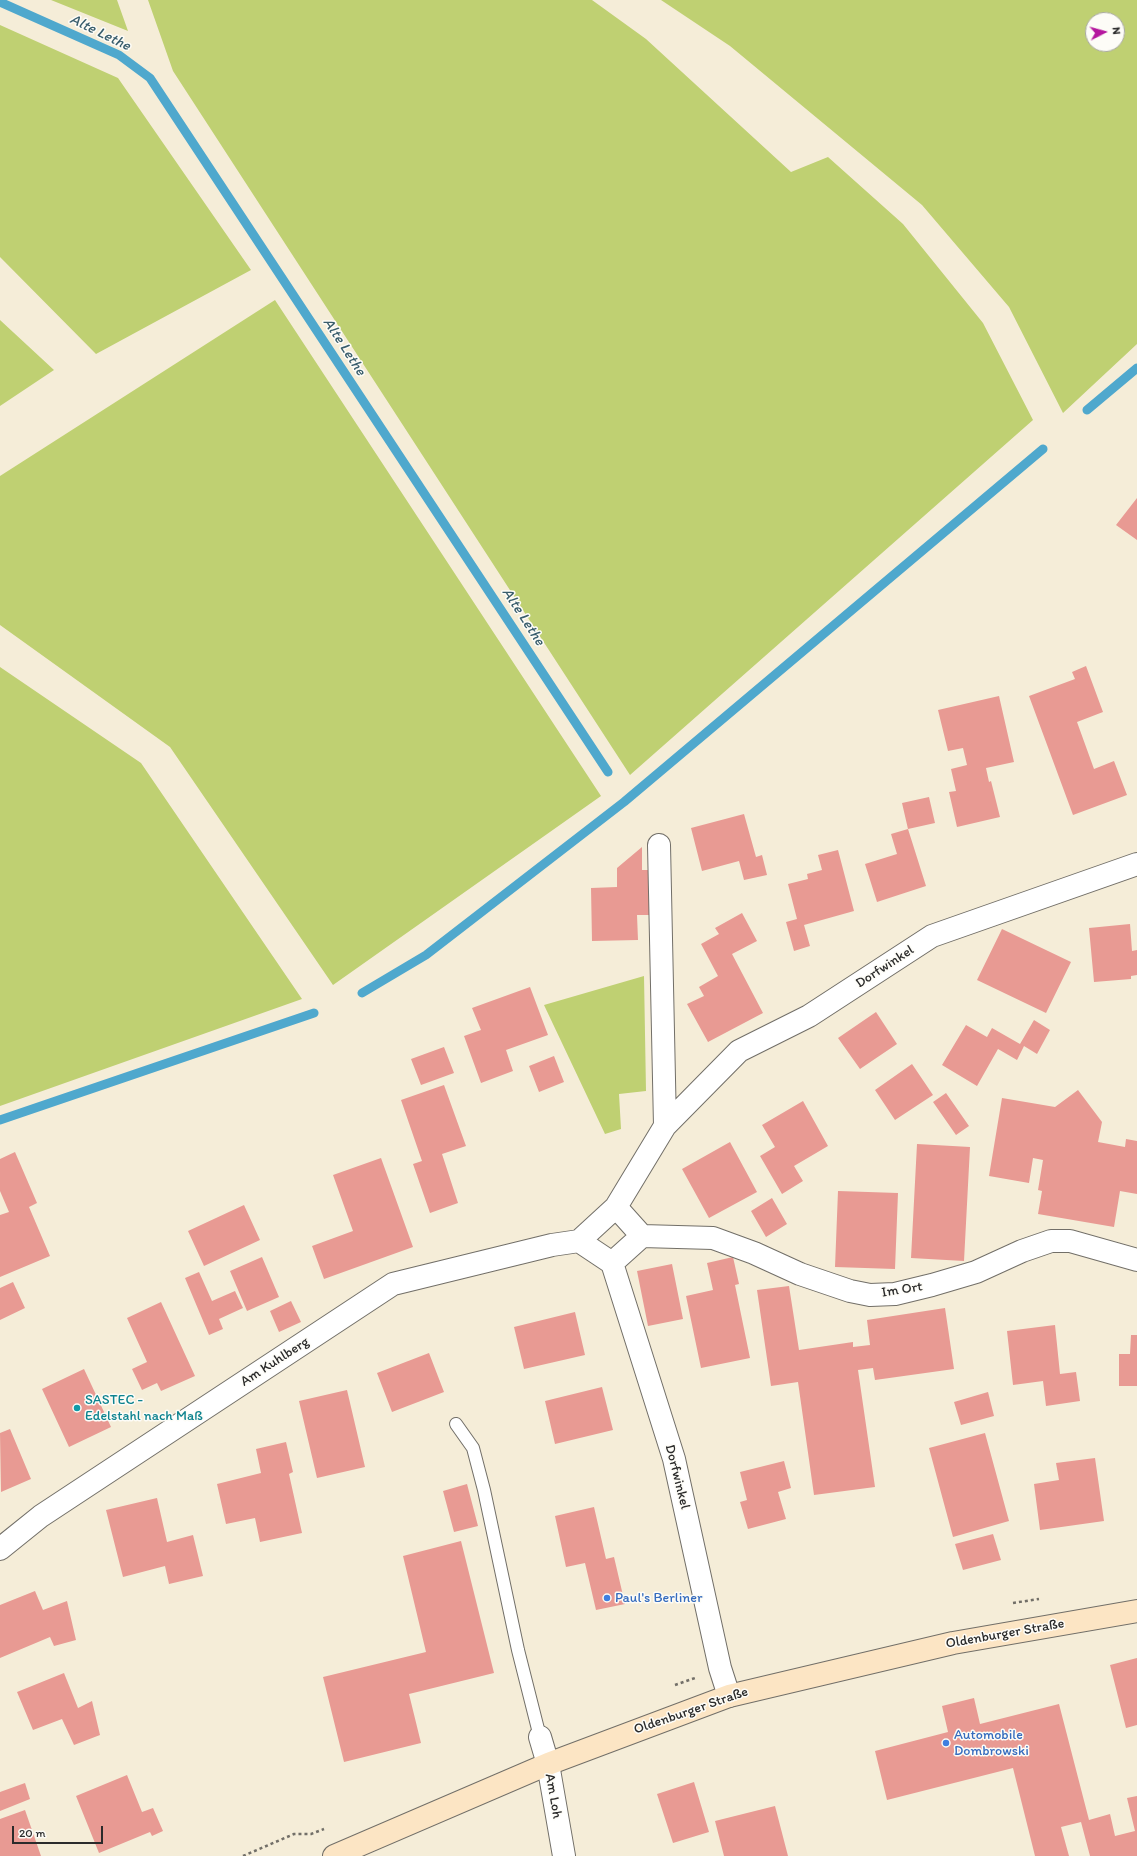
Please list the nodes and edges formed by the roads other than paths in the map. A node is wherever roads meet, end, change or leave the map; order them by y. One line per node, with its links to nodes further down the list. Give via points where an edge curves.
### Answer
1 (660, 845): 3 (street)
2 (1137, 864): 3 (street, Dorfwinkel, via 932,936 809,1016 739,1051)
3 (665, 1126): 4 (street, Dorfwinkel)
4 (616, 1207): 5 (street); 6 (street, Dorfwinkel)
5 (642, 1236): 7 (street, Im Ort, via 714,1238 800,1274 870,1295 895,1294 940,1283 976,1272 1051,1241 1070,1241); 8 (street)
6 (579, 1241): 8 (street); 10 (street, Am Kuhlberg, via 552,1245 393,1284 41,1516)
7 (1137, 1260)
8 (612, 1263): 12 (street, Dorfwinkel, via 674,1459 720,1668)
9 (456, 1424): 13 (lane, via 473,1448 483,1483 518,1650)
10 (0, 1549)
11 (1137, 1611): 12 (main road, Oldenburger Straße, via 953,1643)
12 (729, 1696): 14 (main road, Oldenburger Straße)
13 (540, 1737): 14 (street, Am Loh)
14 (548, 1764): 15 (main road, Oldenburger Straße); 16 (street, Am Loh)
15 (334, 1856)
16 (564, 1856)

